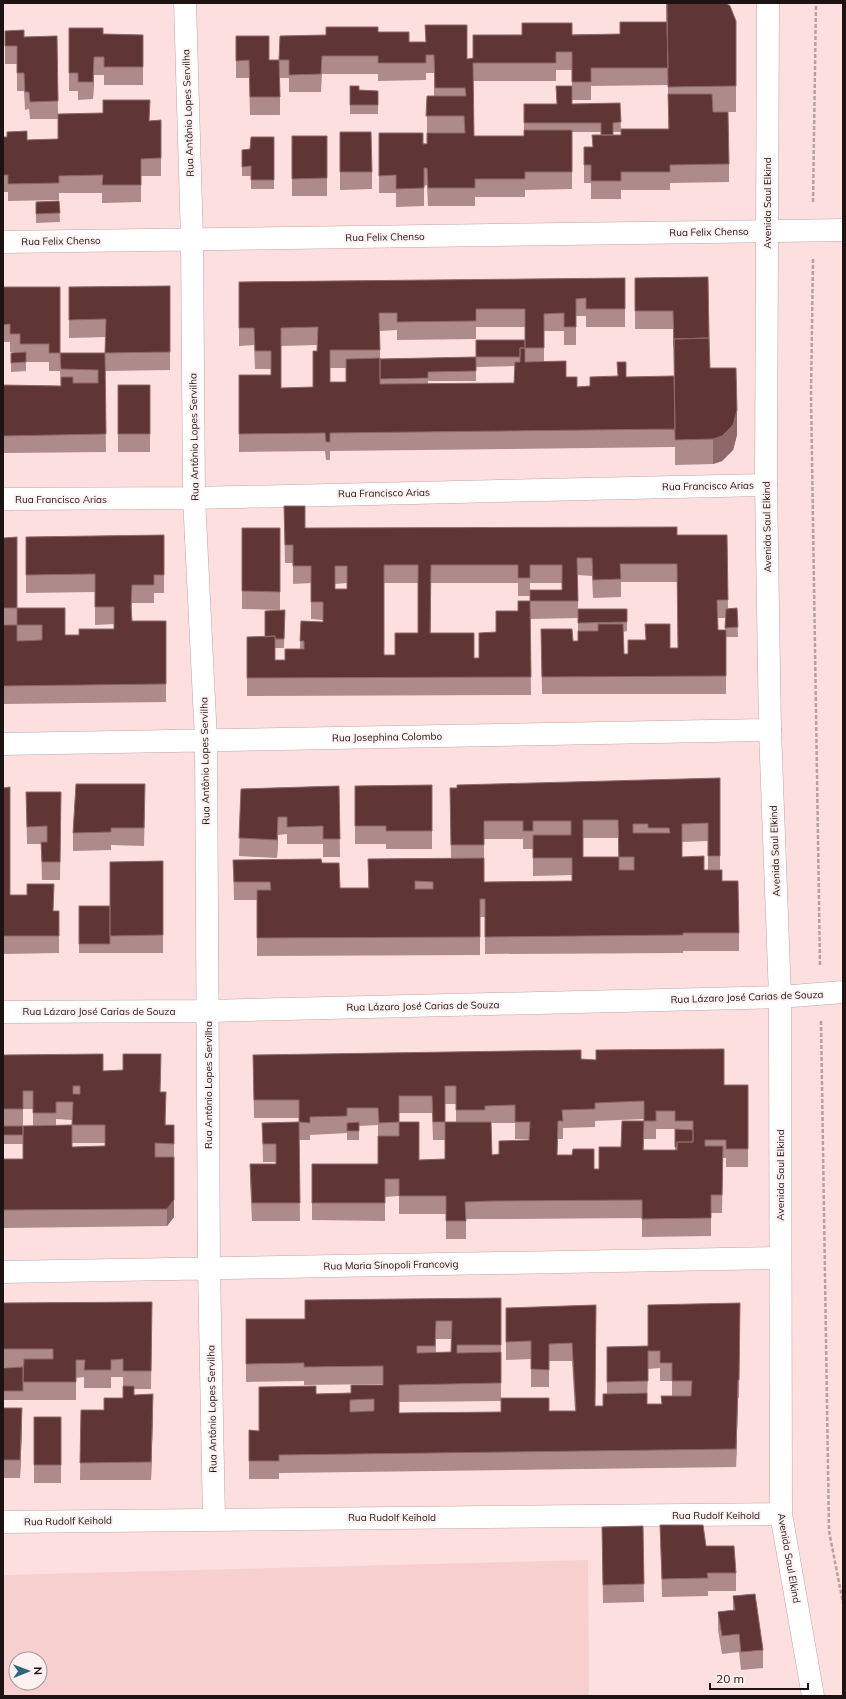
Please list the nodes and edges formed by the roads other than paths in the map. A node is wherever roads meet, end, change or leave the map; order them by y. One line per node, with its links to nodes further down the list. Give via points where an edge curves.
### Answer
1 (185, 3): 5 (street, Rua Antônio Lopes Servilha)
2 (768, 3): 4 (street, Avenida Saul Elkind)
3 (843, 230): 4 (street, Rua Felix Chenso)
4 (768, 232): 5 (street, Rua Felix Chenso); 7 (street, Avenida Saul Elkind)
5 (192, 240): 6 (street, Rua Felix Chenso); 8 (street, Rua Antônio Lopes Servilha)
6 (3, 242)
7 (766, 485): 8 (street, Rua Francisco Arias); 10 (street, Avenida Saul Elkind)
8 (194, 498): 9 (street, Rua Francisco Arias); 11 (street, Rua Antônio Lopes Servilha)
9 (3, 499)
10 (770, 730): 11 (street, Rua Josephina Colombo); 14 (street, Avenida Saul Elkind)
11 (206, 740): 12 (street, Rua Josephina Colombo); 15 (street, Rua Antônio Lopes Servilha)
12 (3, 744)
13 (843, 992): 14 (street, Rua Lázaro José Carias de Souza)
14 (780, 997): 15 (street, Rua Lázaro José Carias de Souza); 17 (street, Avenida Saul Elkind)
15 (208, 1011): 16 (street, Rua Lázaro José Carias de Souza); 18 (street, Rua Antônio Lopes Servilha)
16 (3, 1012)
17 (779, 1258): 18 (street, Rua Maria Sinopoli Francovig); 20 (street, Avenida Saul Elkind)
18 (209, 1268): 19 (street, Rua Maria Sinopoli Francovig); 21 (street, Rua Antônio Lopes Servilha)
19 (3, 1272)
20 (781, 1514): 21 (street, Rua Rudolf Keihold); 23 (street, Avenida Saul Elkind)
21 (214, 1519): 22 (street, Rua Rudolf Keihold)
22 (3, 1522)
23 (813, 1696)

